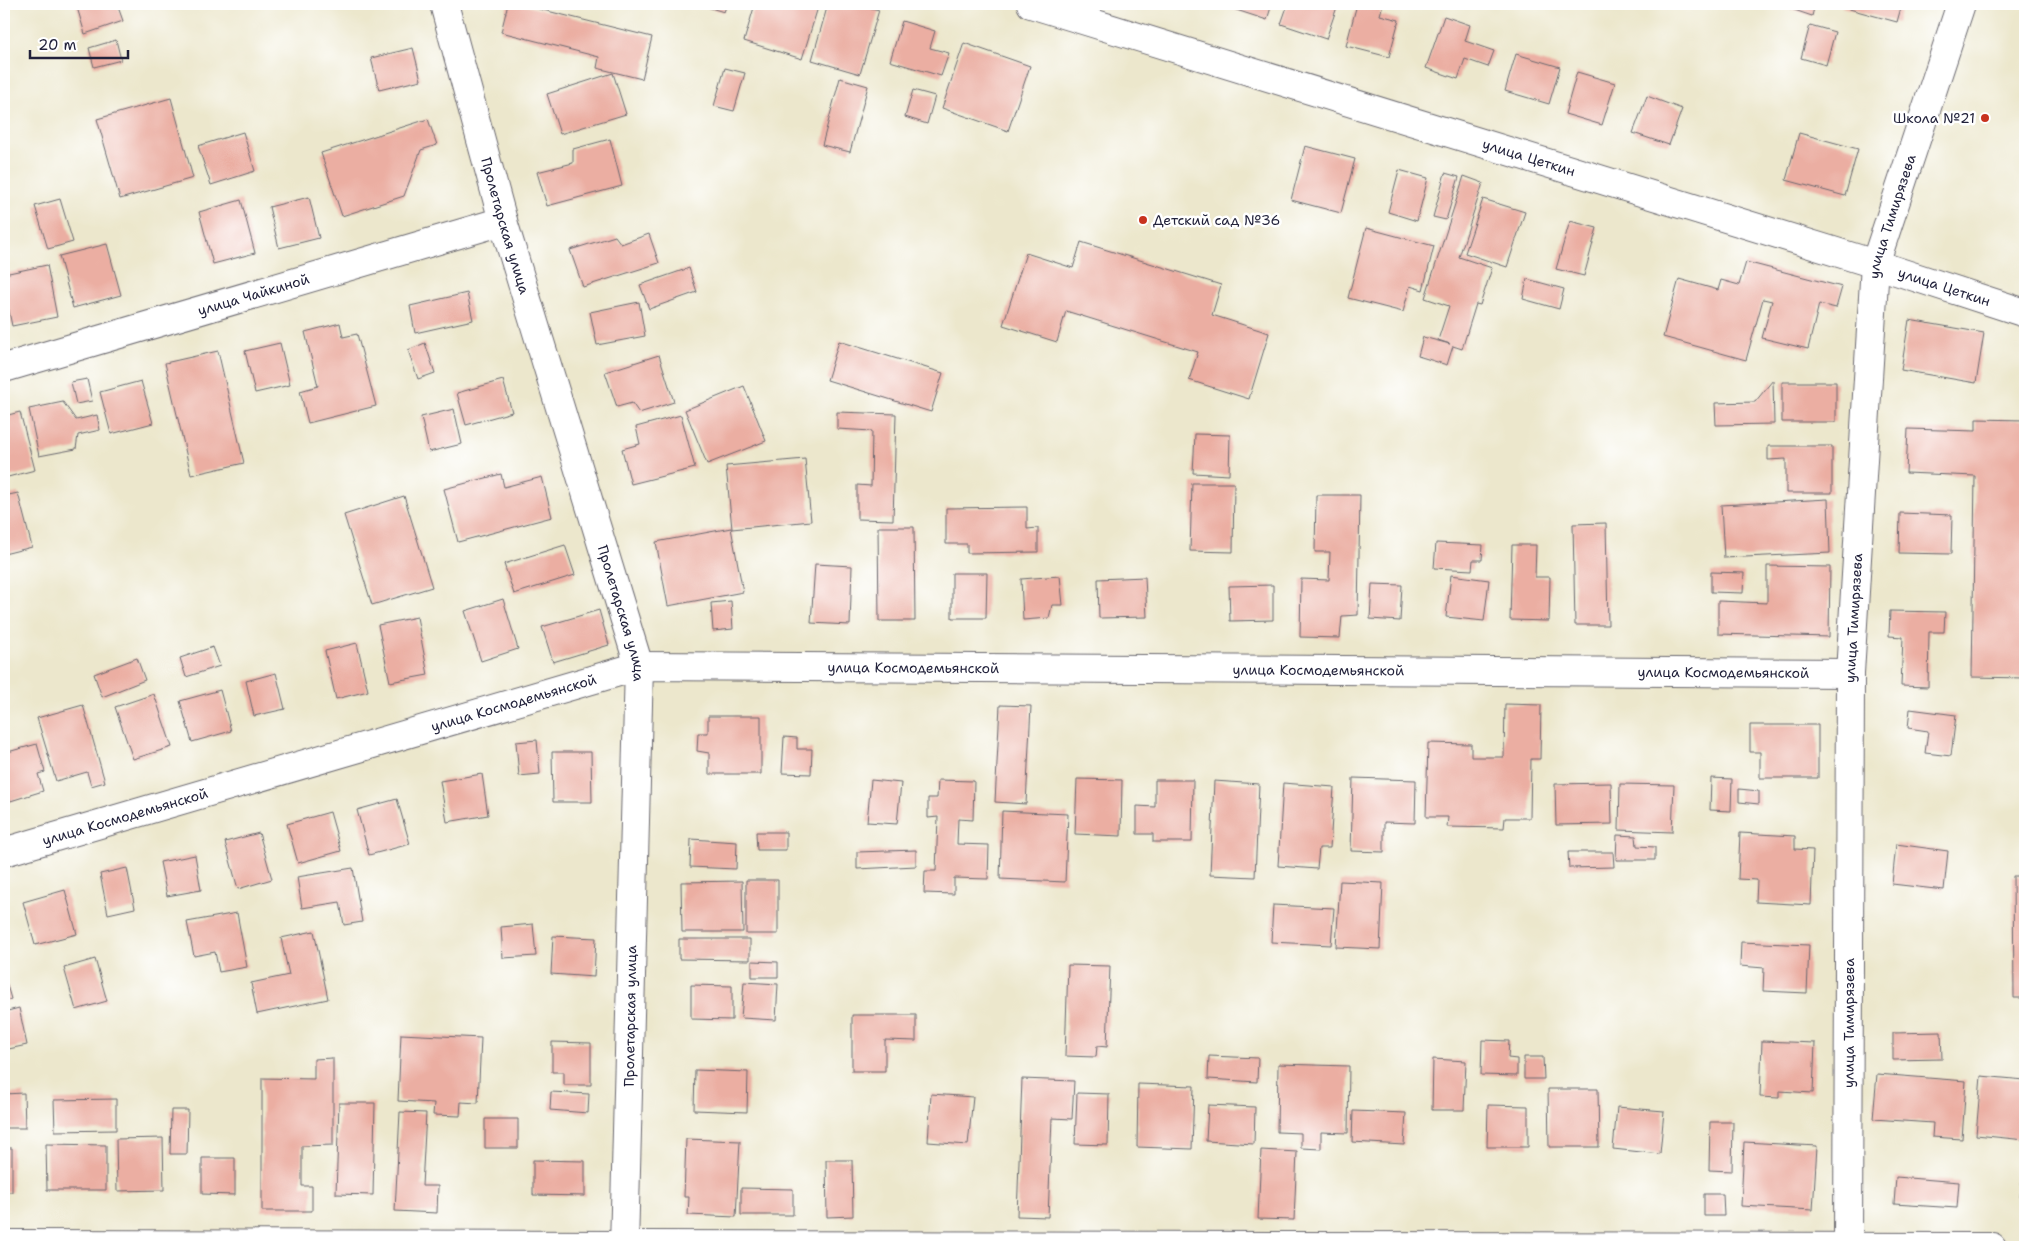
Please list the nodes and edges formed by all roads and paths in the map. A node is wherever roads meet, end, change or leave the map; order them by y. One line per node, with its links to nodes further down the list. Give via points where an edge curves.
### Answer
1 (444, 4): 4 (street, Пролетарская улица)
2 (1031, 4): 5 (street, улица Цеткин)
3 (1961, 4): 5 (street, улица Тимирязева)
4 (503, 221): 7 (street, улица Чайкиной); 8 (street, Пролетарская улица)
5 (1875, 264): 6 (street, улица Цеткин); 9 (street, улица Тимирязева)
6 (2025, 313)
7 (4, 368)
8 (639, 666): 9 (street, улица Космодемьянской); 10 (street, улица Космодемьянской); 12 (street, Пролетарская улица)
9 (1850, 673): 13 (street, улица Тимирязева)
10 (4, 852)
11 (4, 1244): 12 (street)
12 (624, 1245): 13 (street)
13 (1848, 1247): 14 (street)
14 (1992, 1247)

